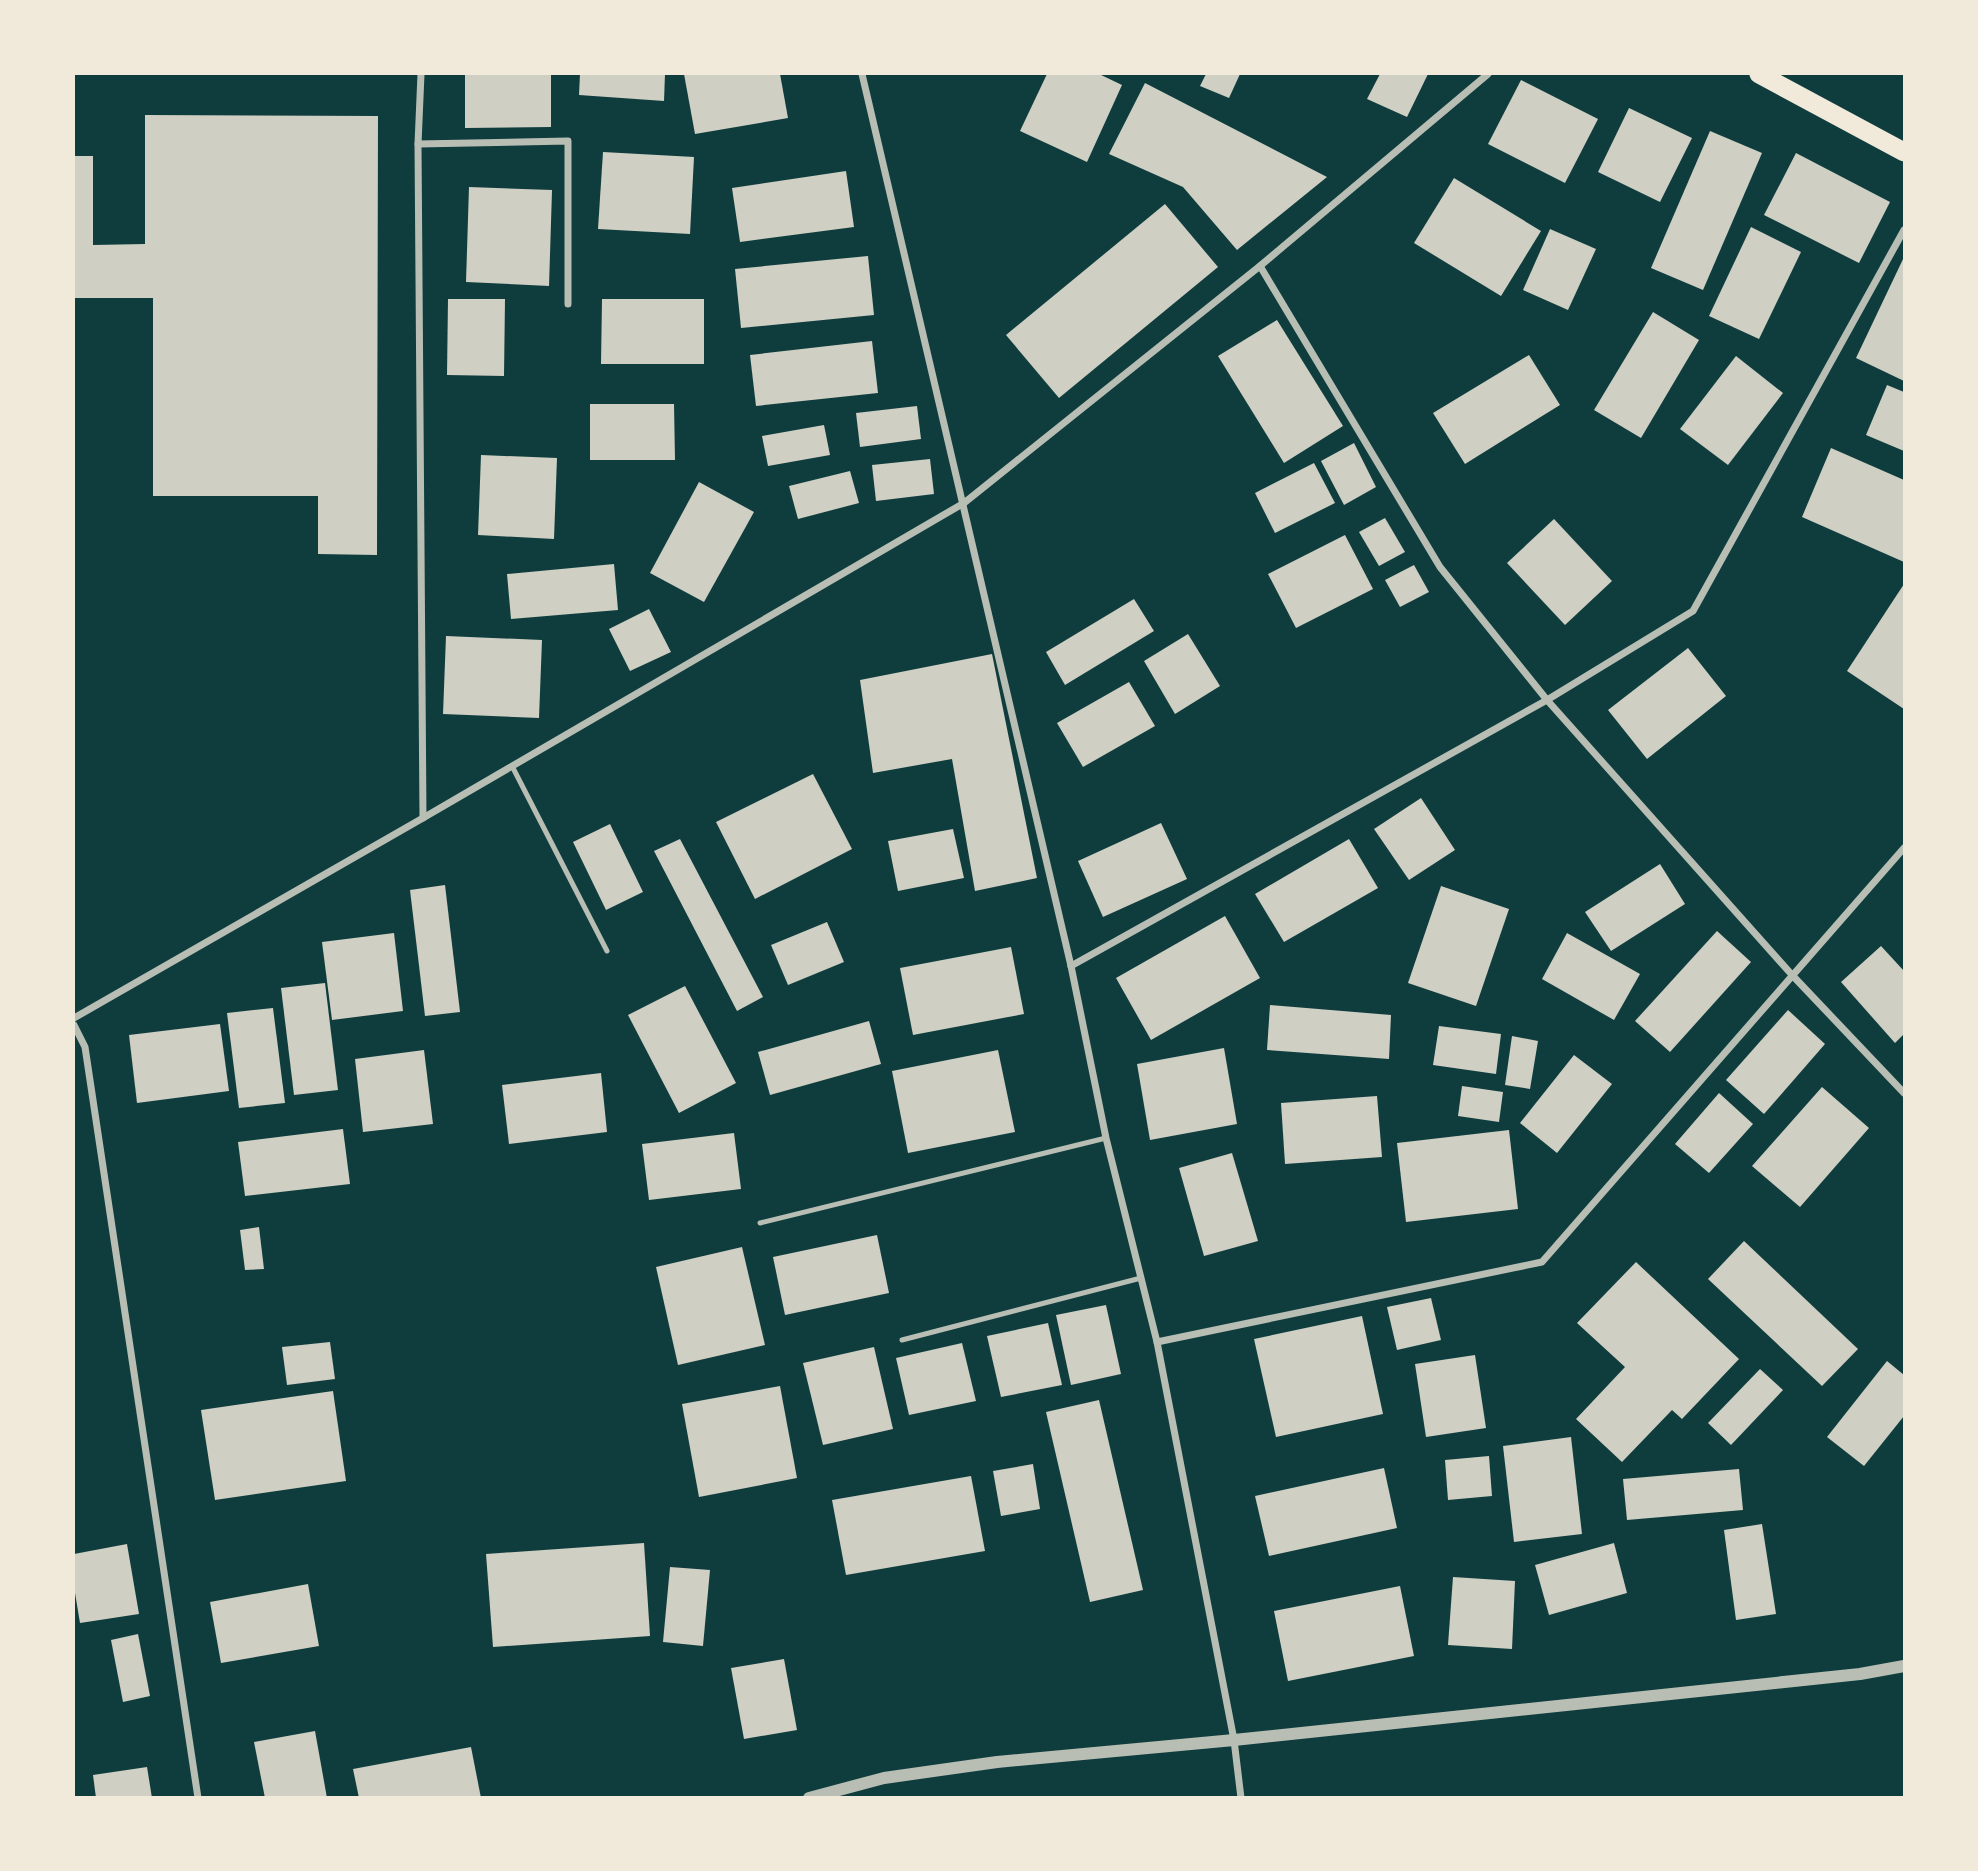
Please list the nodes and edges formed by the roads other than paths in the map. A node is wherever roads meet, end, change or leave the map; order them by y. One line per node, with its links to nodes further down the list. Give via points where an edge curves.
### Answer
1 (421, 74): 5 (street)
2 (863, 74): 10 (street)
3 (1488, 74): 8 (street)
4 (1759, 74): 6 (highway)
5 (418, 144): 9 (street, via 568,141); 13 (street)
6 (1905, 152)
7 (1905, 229): 11 (street, via 1693,611)
8 (1261, 266): 10 (street); 11 (street, via 1440,567)
9 (568, 304)
10 (964, 503): 12 (street); 16 (street)
11 (1547, 700): 16 (street); 17 (street)
12 (512, 766): 13 (street); 15 (lane)
13 (423, 818): 18 (street)
14 (1905, 848): 17 (street)
15 (607, 951)
16 (1071, 966): 21 (street)
17 (1793, 976): 20 (street); 25 (street, via 1542,1262)
18 (74, 1018)
19 (74, 1025): 28 (street, via 85,1047)
20 (1905, 1093)
21 (1107, 1138): 22 (lane); 23 (street)
22 (760, 1223)
23 (1141, 1278): 24 (lane); 25 (street)
24 (902, 1340)
25 (1157, 1342): 27 (street)
26 (1905, 1666): 27 (street)
27 (1234, 1740): 29 (street, via 997,1762 884,1778); 30 (street)
28 (198, 1797)
29 (809, 1797)
30 (1241, 1797)

